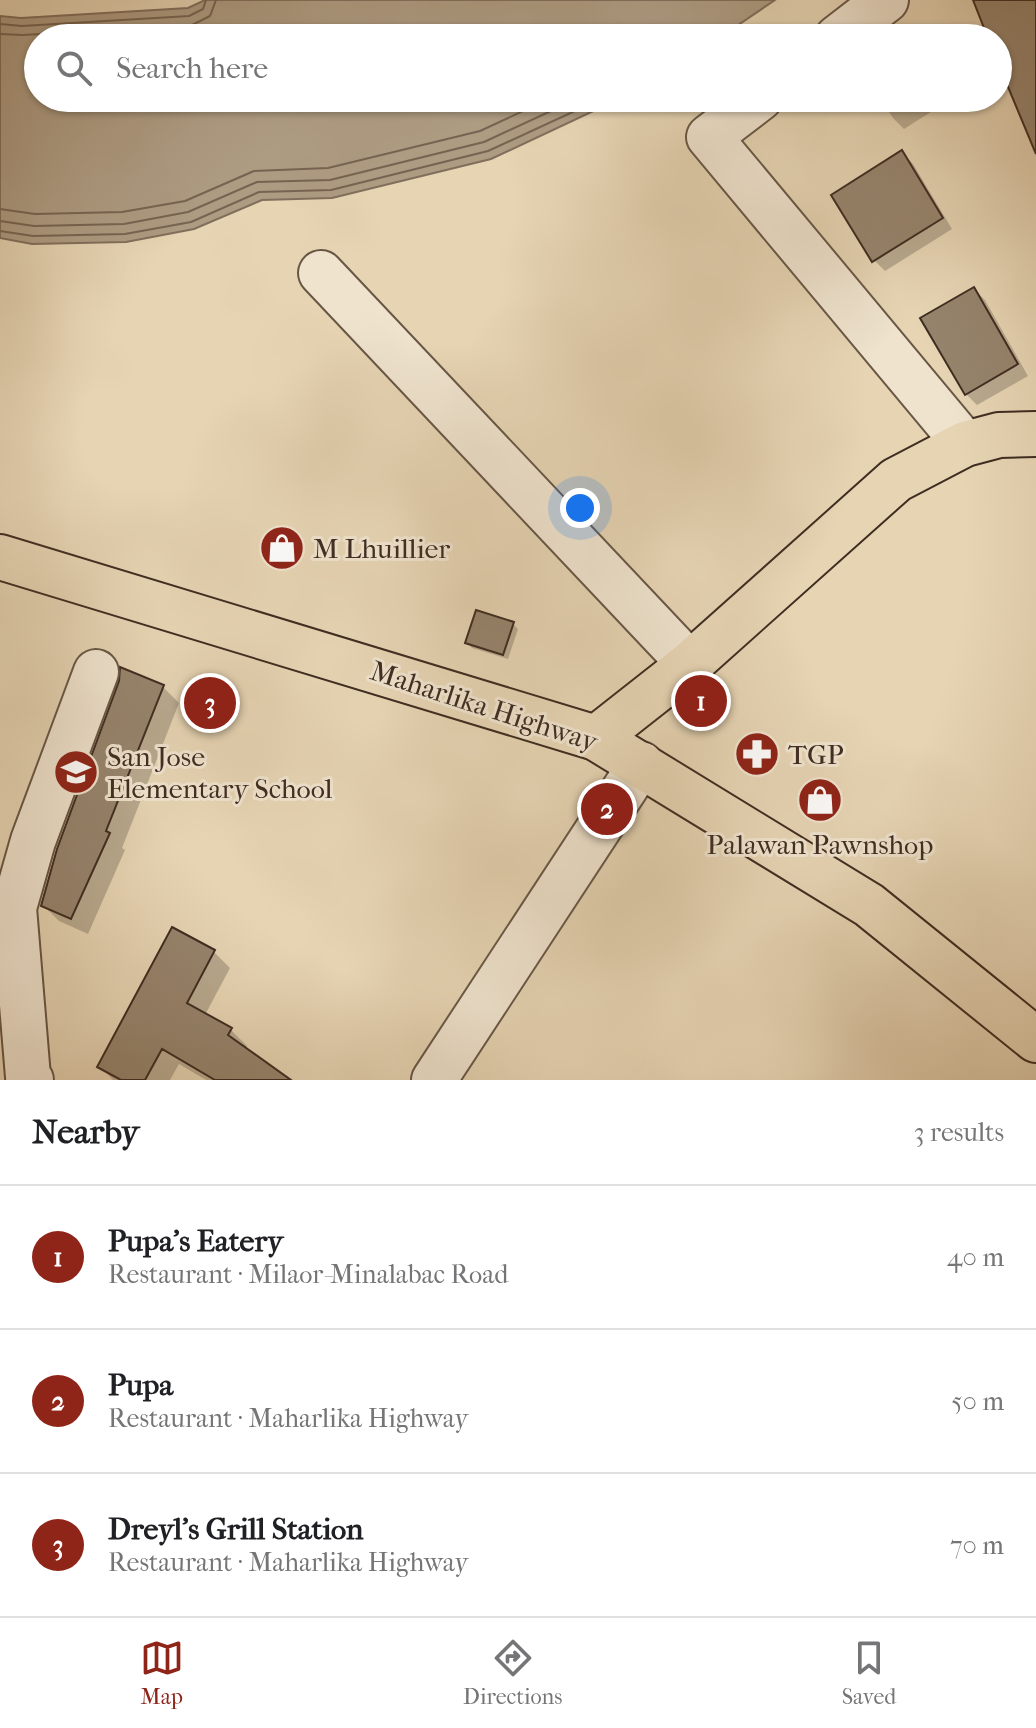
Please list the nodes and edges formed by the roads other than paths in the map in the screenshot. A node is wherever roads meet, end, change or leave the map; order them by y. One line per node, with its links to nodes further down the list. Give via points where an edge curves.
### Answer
1 (886, 0): 2 (street)
2 (855, 24)
3 (742, 112): 6 (street, via 709,137)
4 (321, 273): 8 (street)
5 (1036, 434): 6 (main road, via 999,435)
6 (965, 444): 8 (main road, via 896,480)
7 (0, 557): 10 (main road, Maharlika Highway)
8 (690, 664): 10 (main road)
9 (96, 672): 13 (street, via 33,841 14,908)
10 (596, 738): 11 (main road, Maharlika Highway)
11 (641, 764): 12 (main road, Maharlika Highway, via 869,905); 14 (street)
12 (1036, 1040)
13 (31, 1080)
14 (434, 1080)

